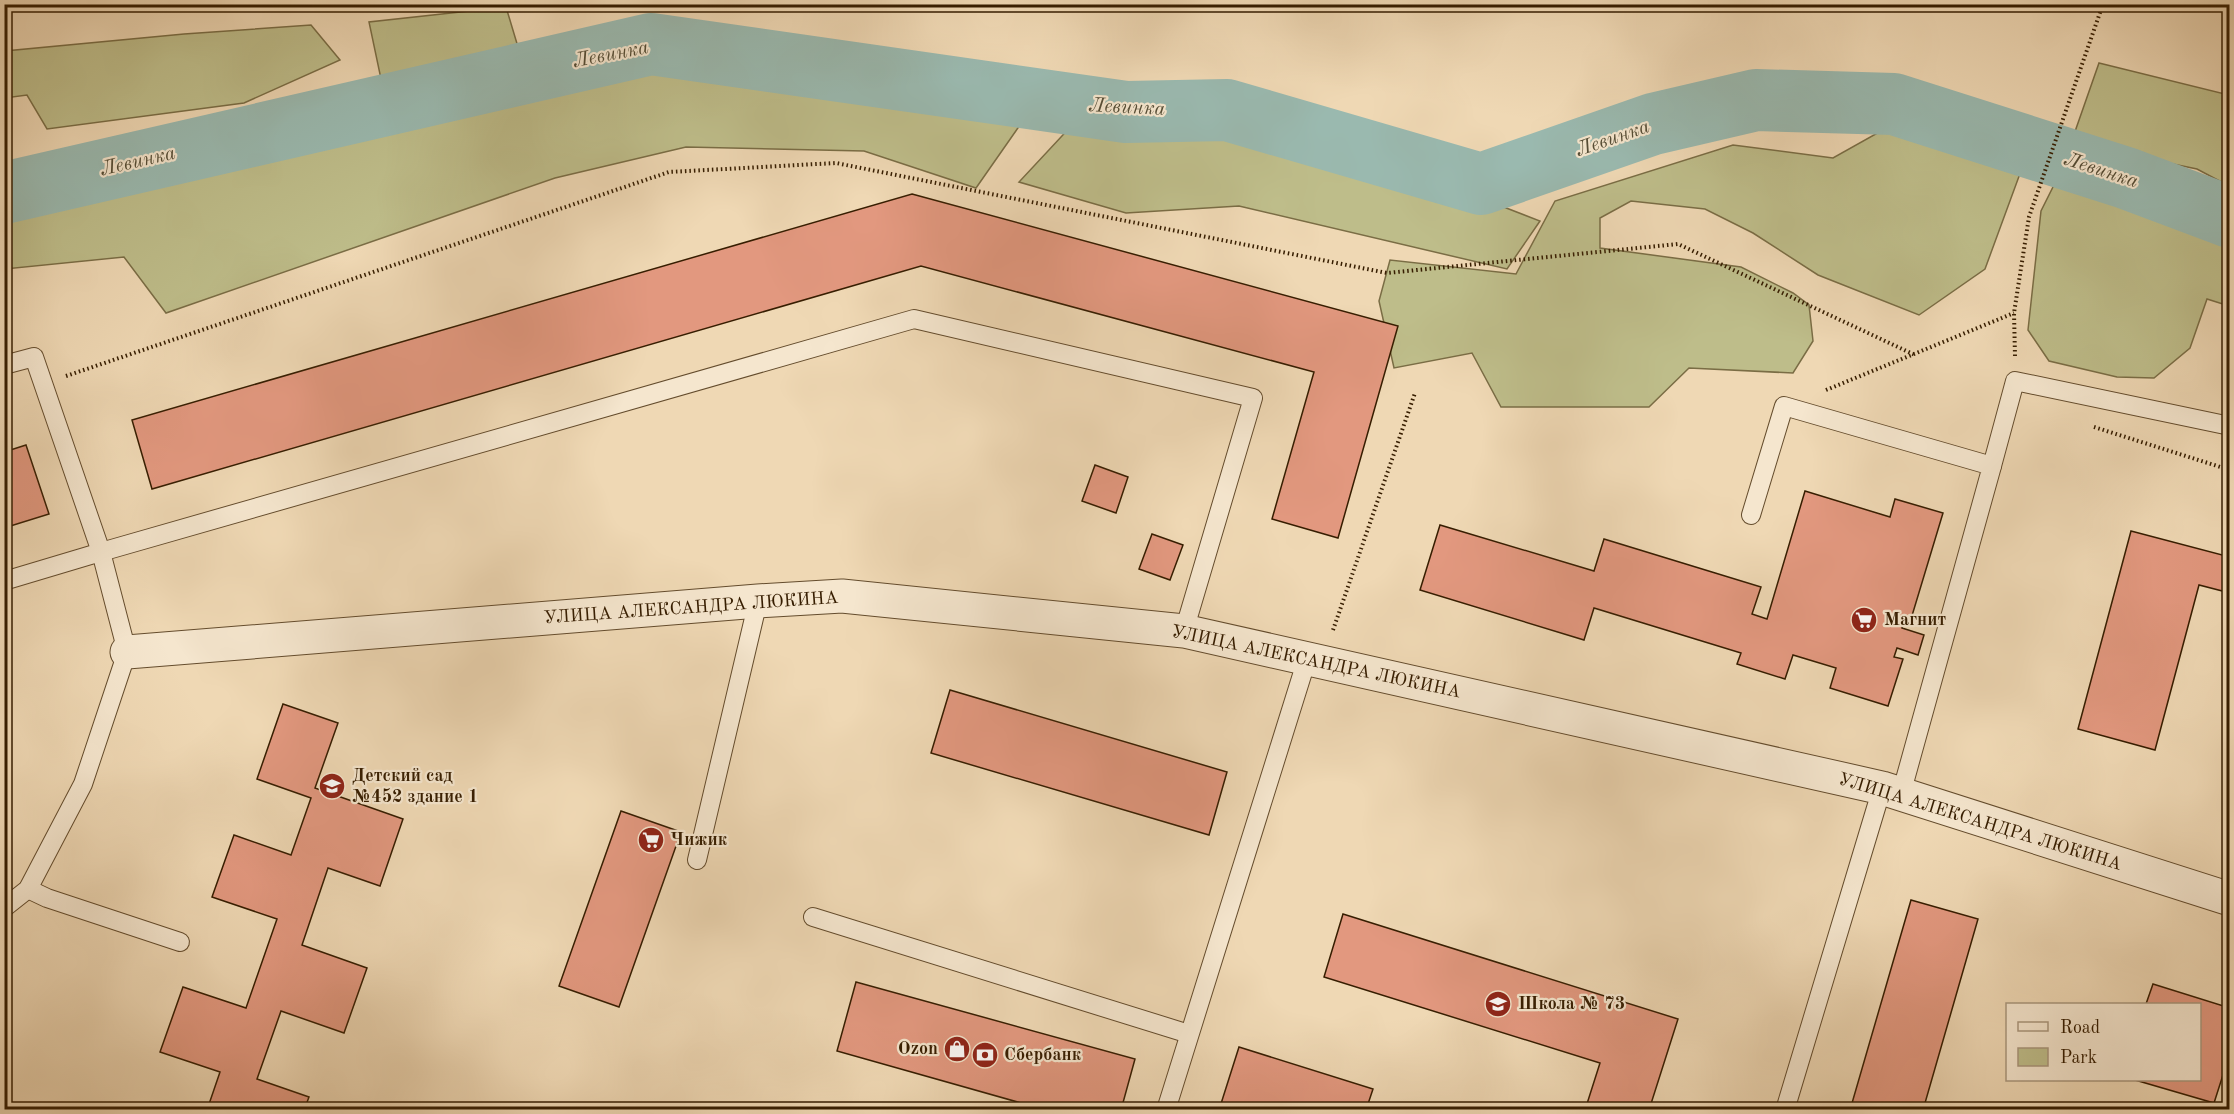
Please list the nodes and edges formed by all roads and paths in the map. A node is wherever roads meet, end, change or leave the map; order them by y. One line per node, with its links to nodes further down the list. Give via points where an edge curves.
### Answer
1 (2103, 4): 2 (path, via 2029,218)
2 (2014, 313): 3 (path); 5 (path)
3 (1915, 355): 6 (path, via 1678,244 1387,273 836,163 669,172); 9 (path)
4 (4, 365): 6 (lane, via 34,357)
5 (2015, 381): 8 (lane); 11 (lane)
6 (43, 383): 14 (lane)
7 (1415, 393): 19 (path)
8 (2082, 394): 10 (lane); 12 (path, via 2089,426)
9 (1784, 406): 11 (lane); 13 (lane)
10 (2229, 426)
11 (1992, 466): 20 (lane)
12 (2229, 470)
13 (1751, 515)
14 (101, 552): 15 (lane); 17 (lane, via 914,319 1253,398); 18 (lane)
15 (4, 581)
16 (758, 601): 17 (street, УЛИЦА АЛЕКСАНДРА ЛЮКИНА, via 842,596); 18 (street, УЛИЦА АЛЕКСАНДРА ЛЮКИНА); 21 (lane)
17 (1184, 631): 19 (street, УЛИЦА АЛЕКСАНДРА ЛЮКИНА)
18 (126, 652): 22 (lane, via 83,784)
19 (1314, 661): 20 (street, УЛИЦА АЛЕКСАНДРА ЛЮКИНА); 27 (lane)
20 (1892, 791): 23 (street, УЛИЦА АЛЕКСАНДРА ЛЮКИНА); 29 (lane)
21 (697, 860)
22 (28, 889): 24 (lane); 26 (lane)
23 (2229, 898)
24 (4, 908)
25 (813, 917): 27 (lane)
26 (180, 942)
27 (1189, 1034): 28 (lane)
28 (1166, 1110)
29 (1785, 1110)

